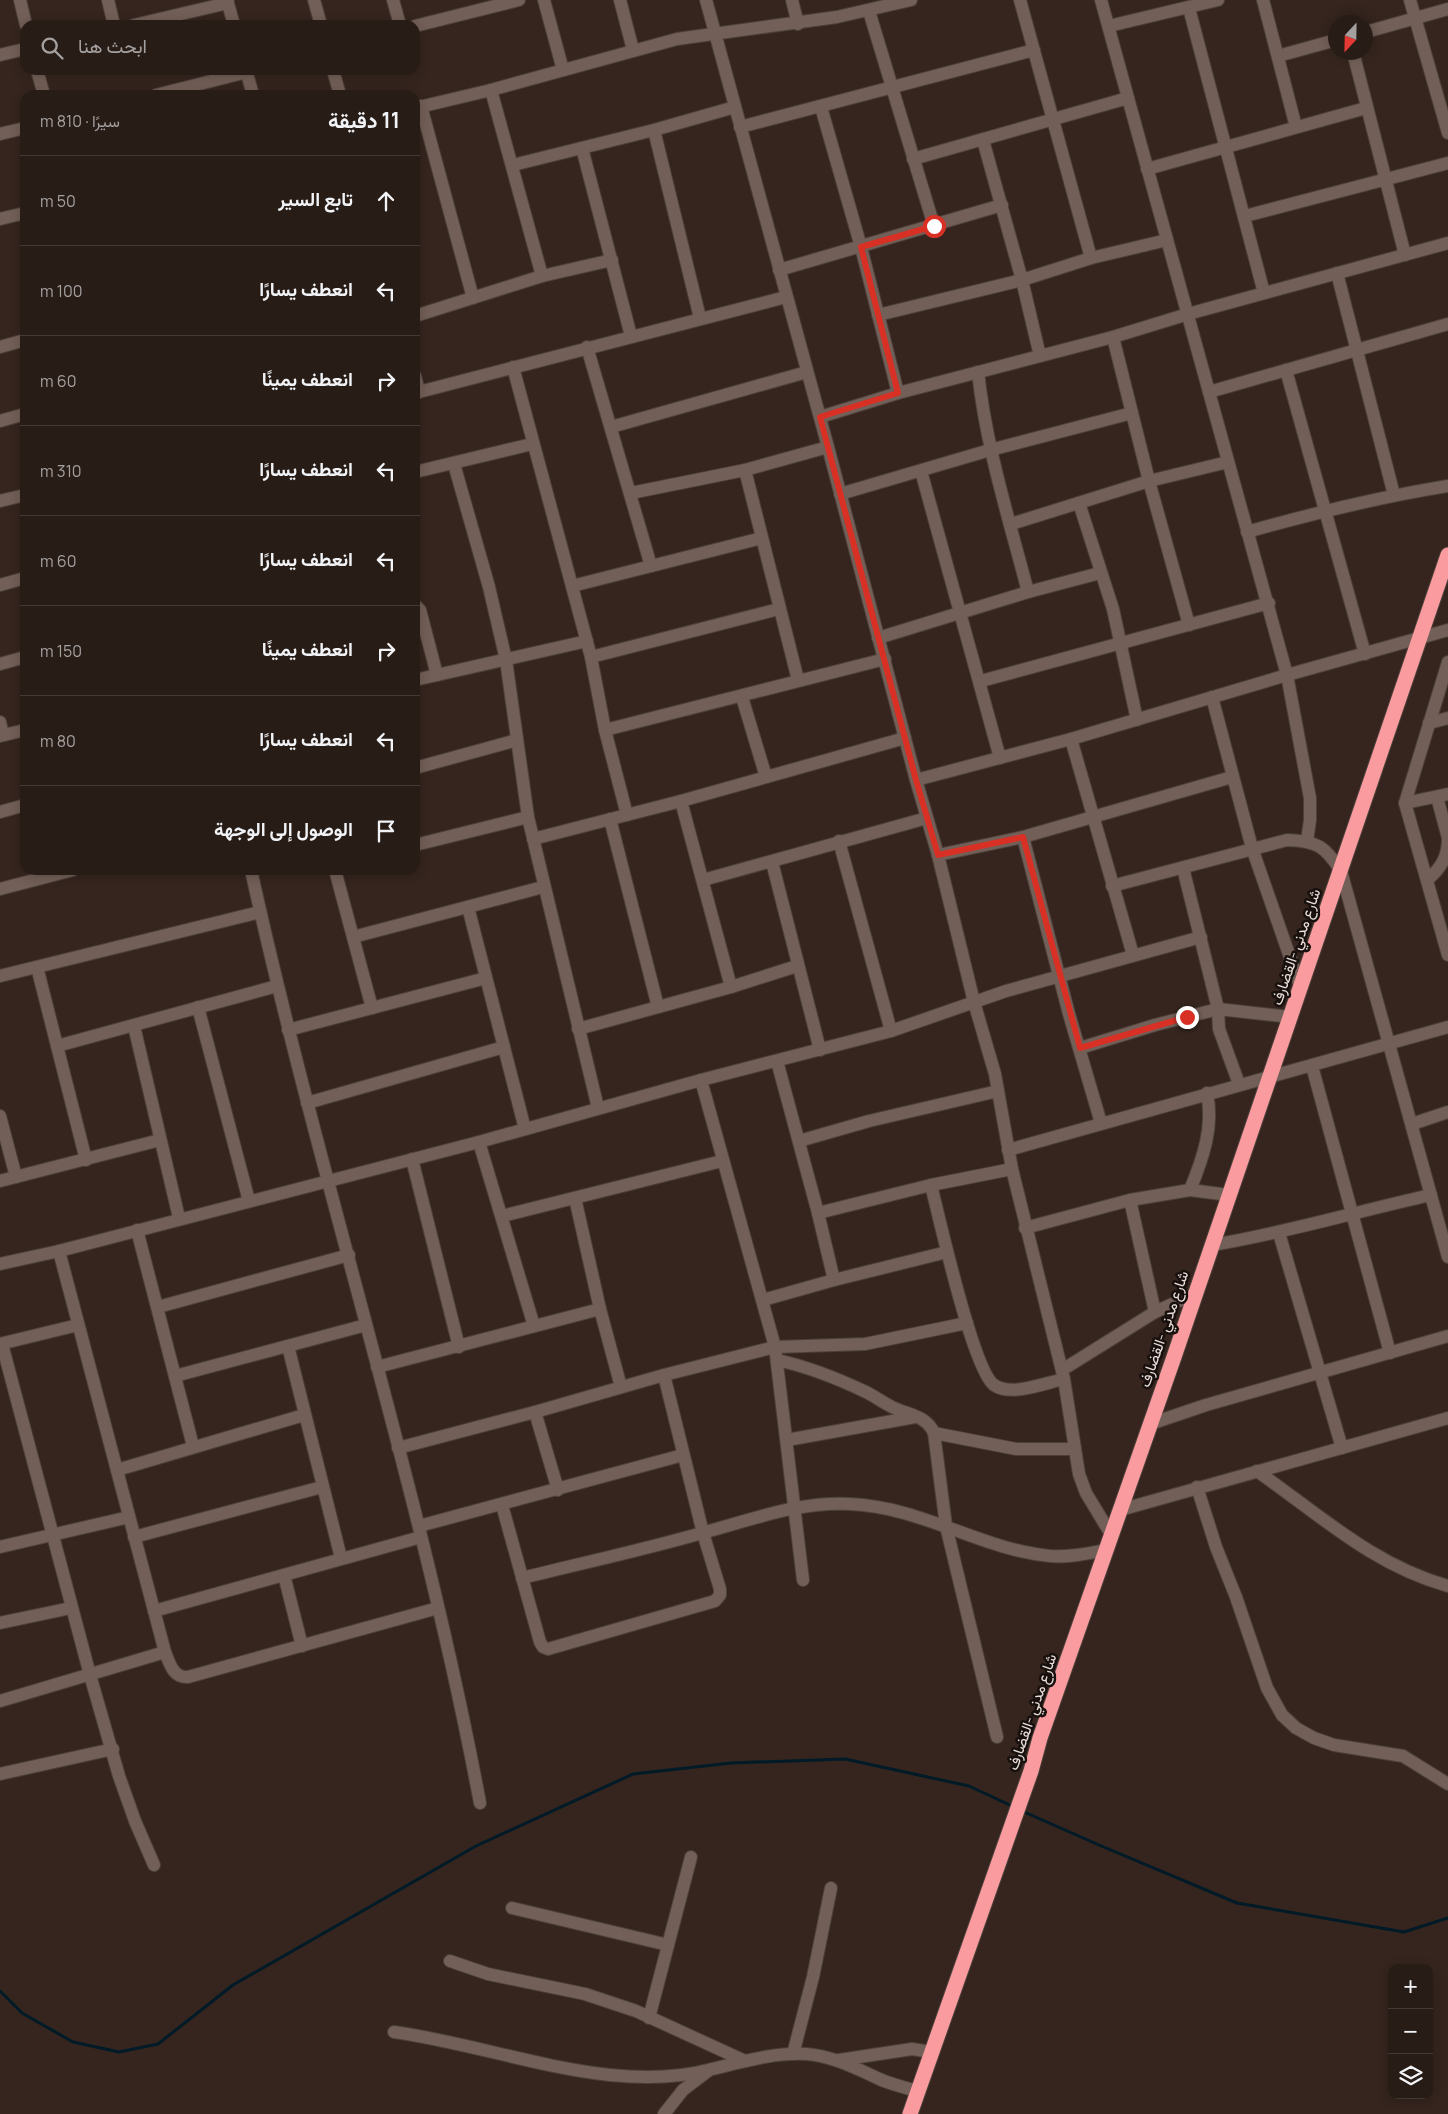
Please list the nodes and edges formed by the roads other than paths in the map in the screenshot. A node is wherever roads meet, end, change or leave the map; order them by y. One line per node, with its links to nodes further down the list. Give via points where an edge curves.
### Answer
1 (20, 0): 22 (street)
2 (108, 0): 23 (street)
3 (314, 0): 26 (street)
4 (393, 0): 27 (street)
5 (519, 0): 17 (street)
6 (544, 0): 40 (street)
7 (620, 0): 35 (street)
8 (706, 0): 32 (street)
9 (792, 0): 29 (street)
10 (911, 0): 20 (street)
11 (1020, 0): 36 (street)
12 (1101, 0): 30 (street)
13 (1218, 0): 18 (street)
14 (1263, 0): 38 (street)
15 (1410, 0): 21 (street)
16 (227, 1): 24 (street); 25 (street)
17 (470, 6): 28 (street)
18 (1189, 8): 30 (street); 65 (street)
19 (1448, 9): 21 (street)
20 (870, 12): 29 (street); 45 (street)
21 (1415, 19): 31 (street); 62 (street)
22 (25, 20)
23 (113, 20)
24 (153, 20)
25 (233, 20)
26 (320, 20)
27 (399, 20)
28 (420, 24)
29 (798, 24): 32 (street)
30 (1109, 26): 51 (street)
31 (1373, 30)
32 (715, 34): 35 (street); 53 (street)
33 (1328, 42): 38 (street)
34 (20, 50): 37 (street)
35 (633, 50): 40 (street)
36 (1034, 50): 45 (street); 57 (street)
37 (0, 55)
38 (1278, 56): 59 (street)
39 (1355, 60): 55 (street)
40 (563, 70): 50 (street)
41 (38, 75): 46 (street)
42 (231, 75): 47 (street)
43 (247, 75): 48 (street)
44 (334, 75): 49 (street)
45 (890, 86): 54 (street); 67 (street)
46 (43, 90)
47 (175, 90)
48 (252, 90)
49 (339, 90)
50 (491, 90): 52 (street); 69 (street)
51 (1128, 98): 57 (street); 70 (street)
52 (420, 107)
53 (735, 107): 58 (street); 61 (street)
54 (821, 107): 58 (street); 79 (street)
55 (1366, 108): 59 (street); 71 (street)
56 (420, 114): 89 (street)
57 (1052, 118): 64 (street); 81 (street)
58 (740, 127): 83 (street)
59 (1296, 127): 65 (street)
60 (20, 129): 63 (street)
61 (654, 130): 66 (street); 93 (street)
62 (1448, 133)
63 (0, 134)
64 (983, 140): 67 (street); 72 (street)
65 (1225, 146): 70 (street); 74 (street)
66 (582, 148): 69 (street); 82 (street)
67 (913, 158): 76 (street)
68 (1448, 163): 71 (street)
69 (513, 165): 85 (street)
70 (1147, 169): 77 (street)
71 (1385, 179): 74 (street); 80 (street)
72 (1002, 205): 76 (street); 86 (street)
73 (20, 214): 75 (street)
74 (1244, 216): 87 (street)
75 (0, 219)
76 (934, 226): 79 (street)
77 (1167, 240): 81 (street); 91 (street)
78 (1448, 244): 80 (street)
79 (861, 247): 83 (street); 92 (street)
80 (1404, 255): 84 (street)
81 (1092, 258): 86 (street)
82 (612, 260): 85 (street); 95 (street)
83 (779, 270): 88 (street)
84 (1337, 273): 87 (street); 100 (street)
85 (542, 276): 89 (street)
86 (1022, 280): 92 (street); 101 (street)
87 (1264, 293): 91 (street)
88 (786, 297): 93 (street); 104 (street)
89 (473, 298): 90 (street)
90 (420, 314)
91 (1188, 314): 96 (street); 107 (street)
92 (878, 315): 108 (street)
93 (700, 318): 95 (street)
94 (1448, 324): 100 (street)
95 (630, 336): 99 (street)
96 (1113, 337): 101 (street); 109 (street)
97 (20, 341): 98 (street)
98 (0, 347)
99 (587, 348): 102 (street); 113 (street)
100 (1357, 351): 103 (street); 126 (street)
101 (1040, 356): 105 (street)
102 (513, 367): 106 (street); 114 (street)
103 (1286, 370): 107 (street); 130 (street)
104 (807, 372): 111 (street); 113 (street)
105 (978, 372): 108 (street); 116 (street)
106 (420, 391)
107 (1209, 392): 117 (street)
108 (898, 393): 111 (street)
109 (1132, 413): 116 (street); 122 (street)
110 (20, 415): 112 (street)
111 (820, 417): 115 (street)
112 (0, 421)
113 (611, 427): 124 (street)
114 (532, 444): 118 (street); 139 (street)
115 (828, 446): 119 (street); 125 (street)
116 (990, 450): 121 (street); 131 (street)
117 (1228, 462): 122 (street); 132 (street)
118 (454, 464): 120 (street); 155 (street, via 489,586)
119 (745, 470): 124 (street); 133 (street)
120 (420, 471)
121 (921, 471): 125 (street); 144 (street)
122 (1149, 481): 129 (street); 145 (street)
123 (1448, 486): 126 (street)
124 (631, 493): 135 (street)
125 (840, 494): 147 (street)
126 (1394, 494): 130 (street)
127 (20, 495): 128 (street)
128 (0, 500)
129 (1078, 503): 131 (street); 136 (street)
130 (1326, 510): 132 (street); 151 (street)
131 (1011, 524): 140 (street)
132 (1248, 532): 141 (street)
133 (762, 538): 135 (street); 142 (street)
134 (1448, 555): 148 (highway, شارع مدني -القضارف)
135 (651, 566): 139 (street)
136 (1100, 573): 140 (street); 150 (street)
137 (20, 579): 138 (street)
138 (0, 585)
139 (572, 586): 149 (street)
140 (1028, 592): 144 (street)
141 (1268, 603): 145 (street); 159 (street)
142 (779, 609): 152 (street); 161 (street)
143 (420, 610): 158 (street)
144 (962, 614): 147 (street); 162 (street)
145 (1189, 625): 150 (street)
146 (1448, 630): 148 (street)
147 (878, 638): 154 (street)
148 (1419, 638): 151 (street); 200 (highway, شارع مدني -القضارف)
149 (587, 641): 152 (street); 155 (street)
150 (1120, 642): 162 (street); 166 (street)
151 (1365, 654): 159 (street)
152 (591, 657): 169 (street)
153 (20, 658): 157 (street)
154 (885, 659): 161 (street); 172 (street)
155 (506, 660): 158 (street); 174 (street)
156 (1448, 662): 168 (street)
157 (0, 664)
158 (437, 675): 160 (street)
159 (1287, 675): 164 (street); 194 (street, via 1310,798)
160 (420, 679)
161 (798, 680): 163 (street)
162 (981, 681): 175 (street)
163 (742, 697): 169 (street); 177 (street)
164 (1212, 697): 166 (street); 178 (street)
165 (1448, 718): 168 (street)
166 (1138, 720): 173 (street)
167 (0, 722): 171 (street)
168 (1429, 723): 182 (street)
169 (605, 730): 185 (street)
170 (20, 731): 171 (street)
171 (1, 736)
172 (905, 738): 177 (street); 179 (street)
173 (1071, 739): 175 (street); 186 (street)
174 (517, 740): 176 (street); 187 (street)
175 (1000, 758): 179 (street)
176 (420, 767)
177 (766, 777): 181 (street)
178 (1232, 777): 186 (street); 196 (street)
179 (916, 780): 188 (street)
180 (1443, 795): 182 (street); 192 (street)
181 (681, 801): 185 (street); 204 (street)
182 (1405, 804): 205 (street)
183 (20, 807): 184 (street)
184 (0, 812)
185 (627, 815): 189 (street)
186 (1091, 815): 190 (street); 206 (street)
187 (528, 817): 191 (street); 195 (street)
188 (927, 818): 193 (street); 197 (street)
189 (610, 819): 191 (street); 226 (street)
190 (1023, 837): 197 (street); 220 (street)
191 (533, 839): 207 (street)
192 (1448, 839): 205 (street, via 1448,851 1443,862)
193 (839, 841): 198 (street); 234 (street)
194 (1307, 841): 196 (street, via 1287,840); 200 (street, via 1329,853)
195 (420, 844)
196 (1252, 848): 199 (street); 222 (street)
197 (938, 855): 224 (street)
198 (772, 862): 204 (street); 216 (street)
199 (1183, 868): 206 (street); 212 (street)
200 (1341, 871): 222 (highway, شارع مدني -القضارف); 235 (street)
201 (54, 875): 208 (street)
202 (252, 875): 210 (street)
203 (336, 875): 211 (street)
204 (703, 880): 223 (street)
205 (1427, 880): 213 (street)
206 (1112, 886): 214 (street)
207 (543, 887): 209 (street); 232 (street)
208 (0, 889)
209 (468, 907): 211 (street); 219 (street)
210 (260, 912): 217 (street); 221 (street)
211 (353, 937): 227 (street)
212 (1201, 937): 214 (street); 228 (street)
213 (1446, 939): 215 (street)
214 (1133, 955): 220 (street)
215 (1448, 955)
216 (797, 966): 223 (street); 239 (street)
217 (37, 968): 218 (street); 236 (street)
218 (0, 976)
219 (486, 978): 227 (street); 237 (street)
220 (1061, 978): 224 (street); 238 (street)
221 (277, 986): 225 (street); 233 (street)
222 (1300, 986): 229 (highway, شارع مدني -القضارف)
223 (731, 987): 226 (street)
224 (974, 1002): 234 (street); 245 (street)
225 (198, 1007): 230 (street); 271 (street)
226 (658, 1007): 232 (street)
227 (372, 1008): 233 (street)
228 (1218, 1009): 229 (street); 238 (street); 244 (street, via 1219,1029)
229 (1291, 1017): 242 (highway, شارع مدني -القضارف)
230 (134, 1026): 236 (street); 254 (street)
231 (1448, 1027): 235 (street)
232 (578, 1029): 248 (street)
233 (288, 1030): 247 (street)
234 (891, 1031): 239 (street)
235 (1388, 1043): 241 (street); 252 (street)
236 (57, 1046): 259 (street)
237 (504, 1047): 247 (street); 253 (street)
238 (1080, 1048): 251 (street)
239 (820, 1050): 240 (street)
240 (777, 1061): 243 (street); 255 (street)
241 (1312, 1066): 242 (street); 272 (street)
242 (1268, 1079): 244 (street); 267 (highway, شارع مدني -القضارف)
243 (700, 1080): 248 (street); 260 (street)
244 (1239, 1084): 246 (street)
245 (998, 1091): 255 (street, via 888,1116); 257 (street)
246 (1207, 1093): 251 (street); 266 (street, via 1211,1120 1198,1173)
247 (307, 1103): 263 (street)
248 (598, 1108): 253 (street)
249 (1448, 1112): 252 (street)
250 (0, 1116): 262 (street)
251 (1101, 1123): 257 (street)
252 (1412, 1124): 268 (street)
253 (524, 1129): 256 (street)
254 (160, 1140): 259 (street); 275 (street)
255 (799, 1141): 273 (street)
256 (479, 1142): 258 (street); 274 (street)
257 (1008, 1150): 261 (street)
258 (412, 1159): 263 (street); 298 (street)
259 (86, 1160): 262 (street)
260 (722, 1161): 269 (street); 287 (street)
261 (1012, 1169): 265 (street); 276 (street)
262 (16, 1178): 264 (street)
263 (328, 1180): 271 (street); 282 (street)
264 (0, 1181)
265 (931, 1185): 273 (street); 281 (street)
266 (1190, 1190): 267 (street); 270 (street)
267 (1229, 1195): 279 (highway, شارع مدني -القضارف)
268 (1431, 1195): 272 (street); 283 (street)
269 (575, 1198): 274 (street); 289 (street)
270 (1130, 1200): 276 (street); 290 (street)
271 (250, 1201): 275 (street)
272 (1353, 1212): 278 (street); 300 (street)
273 (818, 1213): 285 (street)
274 (502, 1216): 294 (street)
275 (179, 1218): 277 (street)
276 (1025, 1228): 304 (street)
277 (138, 1230): 280 (street); 288 (street)
278 (1279, 1233): 279 (street); 302 (street)
279 (1212, 1245): 286 (highway, شارع مدني -القضارف)
280 (59, 1251): 284 (street); 292 (street)
281 (947, 1252): 285 (street); 291 (street)
282 (348, 1255): 288 (street); 293 (street)
283 (1448, 1257)
284 (0, 1264)
285 (834, 1280): 287 (street)
286 (1194, 1294): 290 (street); 311 (highway, شارع مدني -القضارف)
287 (763, 1300): 299 (street)
288 (158, 1307): 305 (street)
289 (600, 1309): 294 (street); 306 (street)
290 (1155, 1312): 304 (street)
291 (967, 1323): 299 (street, via 865,1344); 304 (street, via 992,1384 1003,1389 1016,1389)
292 (78, 1325): 296 (street); 319 (street)
293 (366, 1325): 297 (street); 301 (street)
294 (534, 1326): 298 (street)
295 (1448, 1336): 300 (street)
296 (1, 1344): 331 (street)
297 (288, 1346): 305 (street); 308 (street)
298 (459, 1347): 301 (street)
299 (776, 1353): 303 (street); 309 (street, via 868,1393 893,1408); 313 (street)
300 (1390, 1353): 302 (street)
301 (377, 1367): 315 (street)
302 (1320, 1373): 311 (street); 316 (street)
303 (664, 1375): 306 (street); 318 (street)
304 (1063, 1375): 317 (street)
305 (175, 1376): 314 (street)
306 (621, 1387): 307 (street)
307 (535, 1412): 315 (street); 323 (street)
308 (304, 1415): 314 (street); 321 (street)
309 (918, 1416): 312 (street); 313 (street)
310 (1448, 1418): 316 (street)
311 (1150, 1424): 326 (highway, شارع مدني -القضارف)
312 (934, 1433): 317 (street, via 1016,1449); 328 (street)
313 (787, 1440): 325 (street)
314 (193, 1446): 319 (street)
315 (398, 1448): 329 (street)
316 (1342, 1448): 320 (street)
317 (1075, 1449): 333 (street, via 1079,1474)
318 (684, 1455): 323 (street); 330 (street)
319 (116, 1470): 327 (street)
320 (1257, 1471): 322 (street); 339 (street, via 1364,1549 1413,1575)
321 (322, 1487): 332 (street); 335 (street)
322 (1197, 1487): 326 (street); 351 (street, via 1267,1688 1282,1714 1296,1728 1314,1738 1334,1745 1403,1756)
323 (558, 1490): 324 (street)
324 (502, 1504): 329 (street); 337 (street)
325 (796, 1508): 328 (street, via 868,1506 918,1515); 330 (street); 338 (street)
326 (1120, 1510): 333 (highway, شارع مدني -القضارف)
327 (129, 1517): 331 (street); 332 (street)
328 (946, 1526): 333 (street, via 973,1538 1051,1556); 348 (street)
329 (420, 1532): 335 (street); 341 (street)
330 (703, 1533): 337 (street); 337 (street, via 720,1589 715,1601 548,1649 540,1642)
331 (52, 1535): 334 (street); 340 (street)
332 (134, 1537): 342 (street)
333 (1109, 1543): 361 (highway, شارع مدني -القضارف)
334 (0, 1546)
335 (341, 1558): 336 (street)
336 (284, 1575): 342 (street); 344 (street)
337 (522, 1578)
338 (803, 1580)
339 (1448, 1586)
340 (71, 1608): 343 (street); 346 (street)
341 (438, 1608): 344 (street); 352 (street, via 456,1679)
342 (154, 1611): 345 (street)
343 (0, 1623)
344 (302, 1646): 345 (street, via 182,1678 172,1671)
345 (165, 1652): 346 (street)
346 (90, 1675): 347 (street); 349 (street)
347 (0, 1701)
348 (997, 1737)
349 (113, 1749): 350 (street); 354 (street, via 135,1821)
350 (0, 1774)
351 (1448, 1784)
352 (480, 1803)
353 (691, 1857): 357 (street)
354 (154, 1865)
355 (831, 1888): 362 (street)
356 (512, 1908): 357 (street)
357 (668, 1945): 359 (street)
358 (450, 1961): 359 (street, via 488,1974 585,1994)
359 (649, 2018): 363 (street)
360 (394, 2032): 365 (street, via 610,2075)
361 (931, 2052): 364 (street, via 912,2049); 366 (highway, شارع مدني -القضارف)
362 (794, 2054): 363 (street); 364 (street)
363 (745, 2061): 365 (street)
364 (836, 2061): 366 (street)
365 (708, 2071): 367 (street, via 684,2090)
366 (917, 2091): 368 (highway, شارع مدني -القضارف)
367 (664, 2114)
368 (910, 2114)

